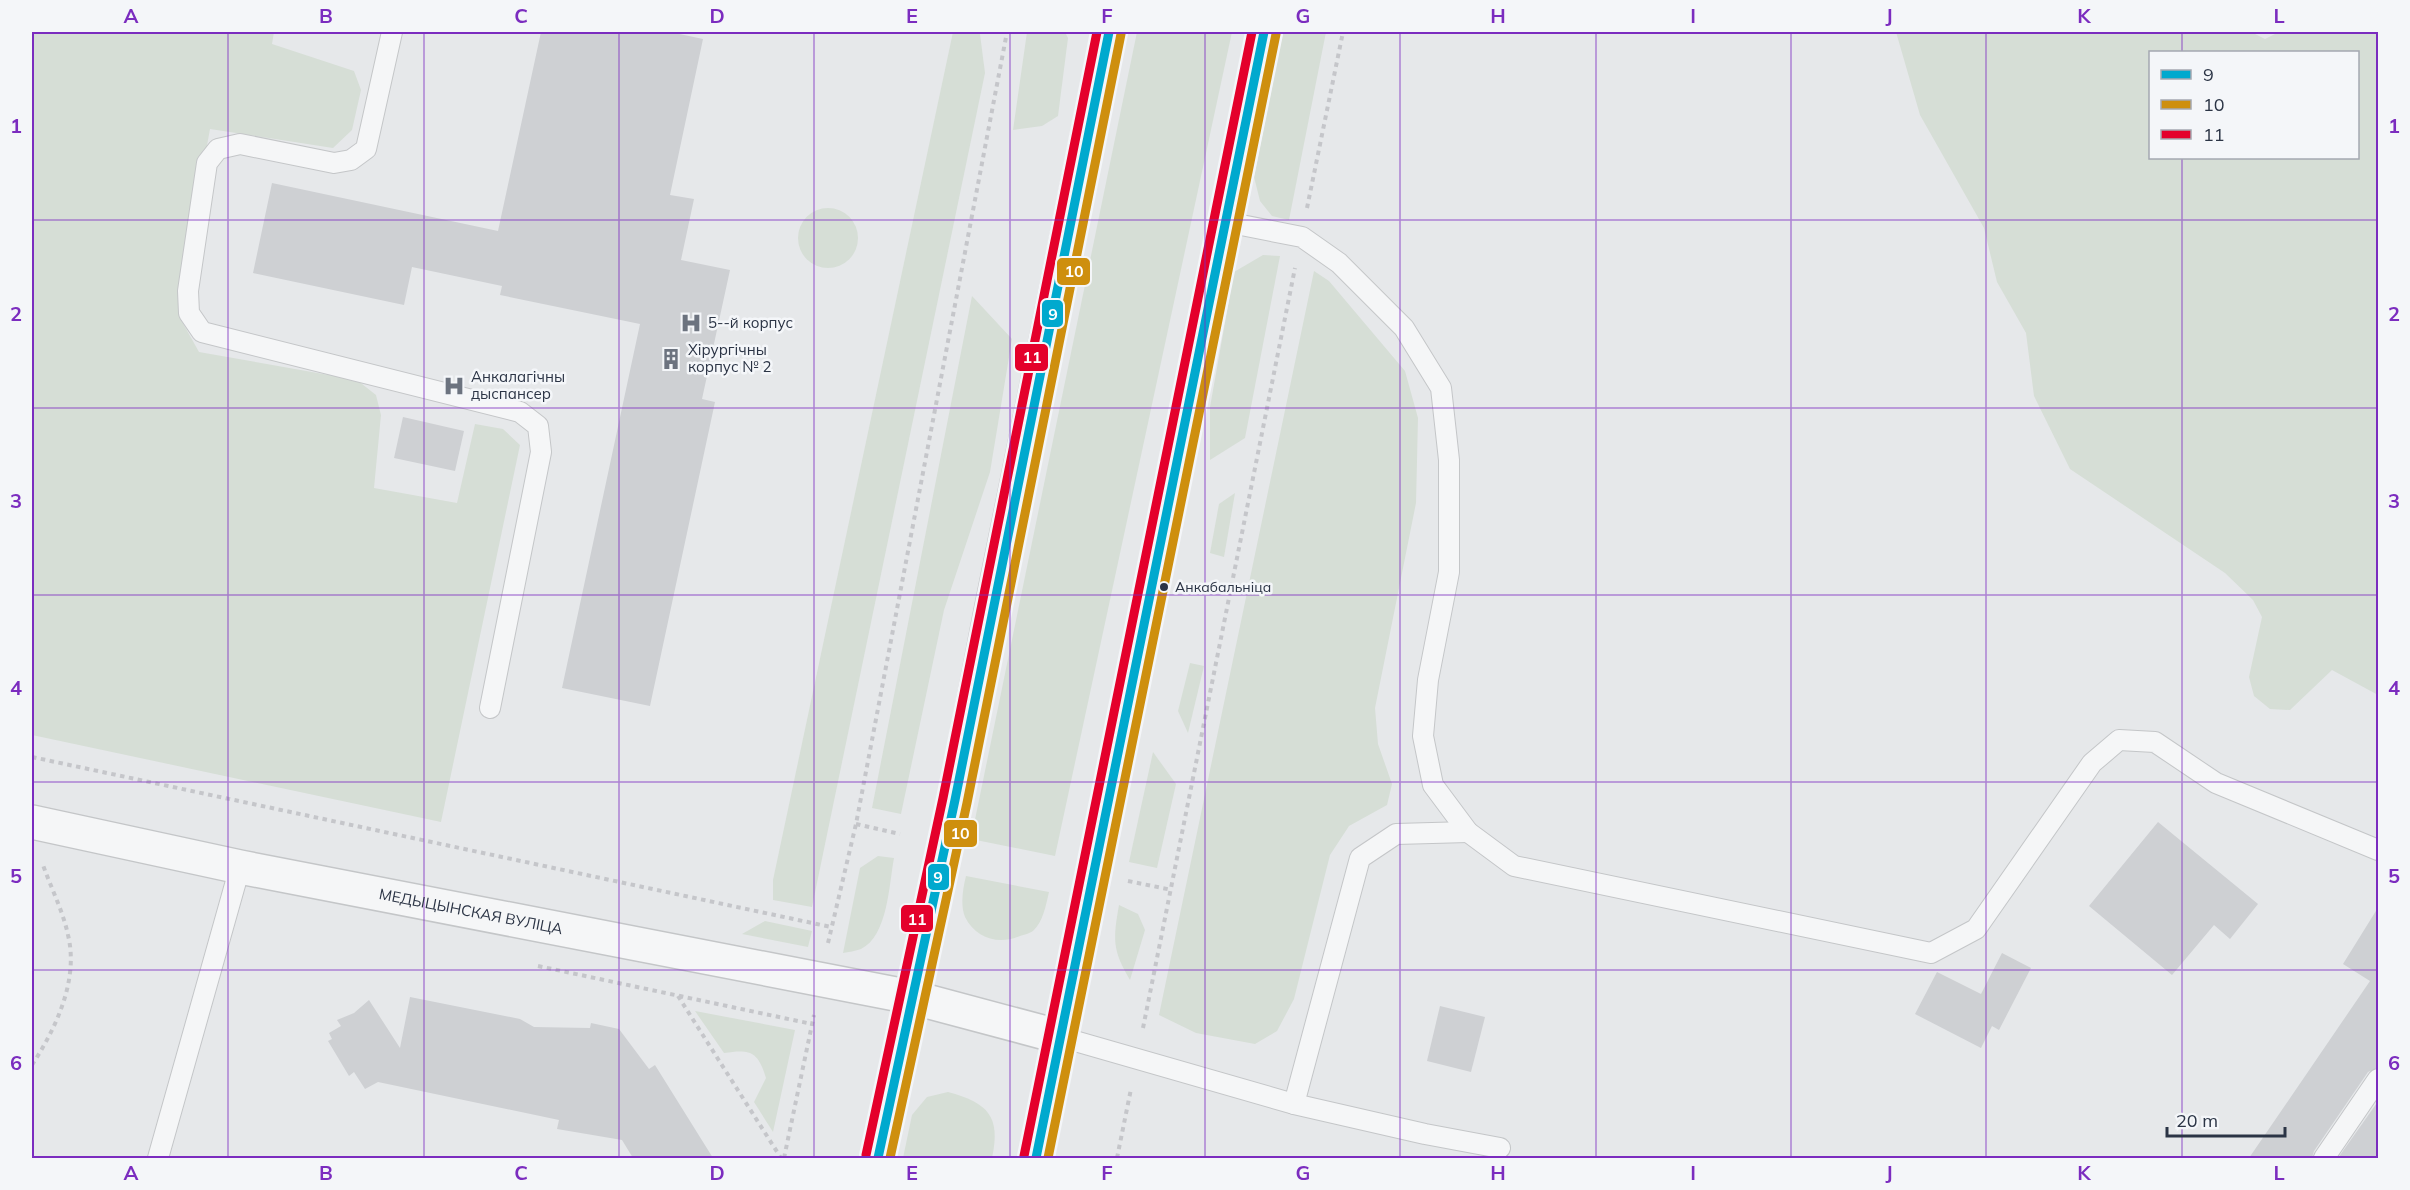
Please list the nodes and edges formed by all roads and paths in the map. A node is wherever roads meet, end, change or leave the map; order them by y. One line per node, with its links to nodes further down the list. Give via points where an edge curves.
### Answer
1 (392, 32): 8 (lane, via 366,148 351,160 334,163 240,144 218,149 207,163 188,291 189,313 202,332 520,412 538,426 541,452)
2 (1007, 32): 11 (path)
3 (1109, 32): 22 (main road, via 955,800)
4 (1264, 32): 6 (main road)
5 (1342, 32): 7 (path)
6 (1226, 222): 7 (lane); 23 (main road)
7 (1302, 237): 12 (lane, via 1339,262 1404,328 1441,388 1449,460 1449,572 1428,680 1423,736 1433,785); 18 (path)
8 (489, 708)
9 (32, 758): 19 (path)
10 (32, 822): 16 (street, МЕДЫЦЫНСКАЯ ВУЛІЦА)
11 (856, 824): 13 (path); 19 (path)
12 (1468, 832): 14 (lane, via 1514,866 1931,953 1976,929 2092,763 2119,740 2155,742 2216,783); 27 (lane, via 1396,834 1360,858)
13 (900, 834)
14 (2379, 850)
15 (43, 865): 25 (path, via 69,936 70,979 50,1037)
16 (240, 867): 20 (street, МЕДЫЦЫНСКАЯ ВУЛІЦА); 29 (lane)
17 (1121, 880): 18 (path)
18 (1172, 890): 24 (path)
19 (831, 927): 20 (path)
20 (821, 980): 22 (street, МЕДЫЦЫНСКАЯ ВУЛІЦА); 30 (path)
21 (677, 995): 30 (path)
22 (911, 997): 23 (street, МЕДЫЦЫНСКАЯ ВУЛІЦА); 31 (main road)
23 (1061, 1037): 24 (lane); 32 (main road)
24 (1137, 1059): 27 (lane); 33 (path)
25 (32, 1065)
26 (2379, 1079): 34 (lane)
27 (1294, 1104): 28 (lane)
28 (1500, 1148)
29 (158, 1158)
30 (782, 1158)
31 (878, 1158)
32 (1036, 1158)
33 (1117, 1158)
34 (2324, 1158)

